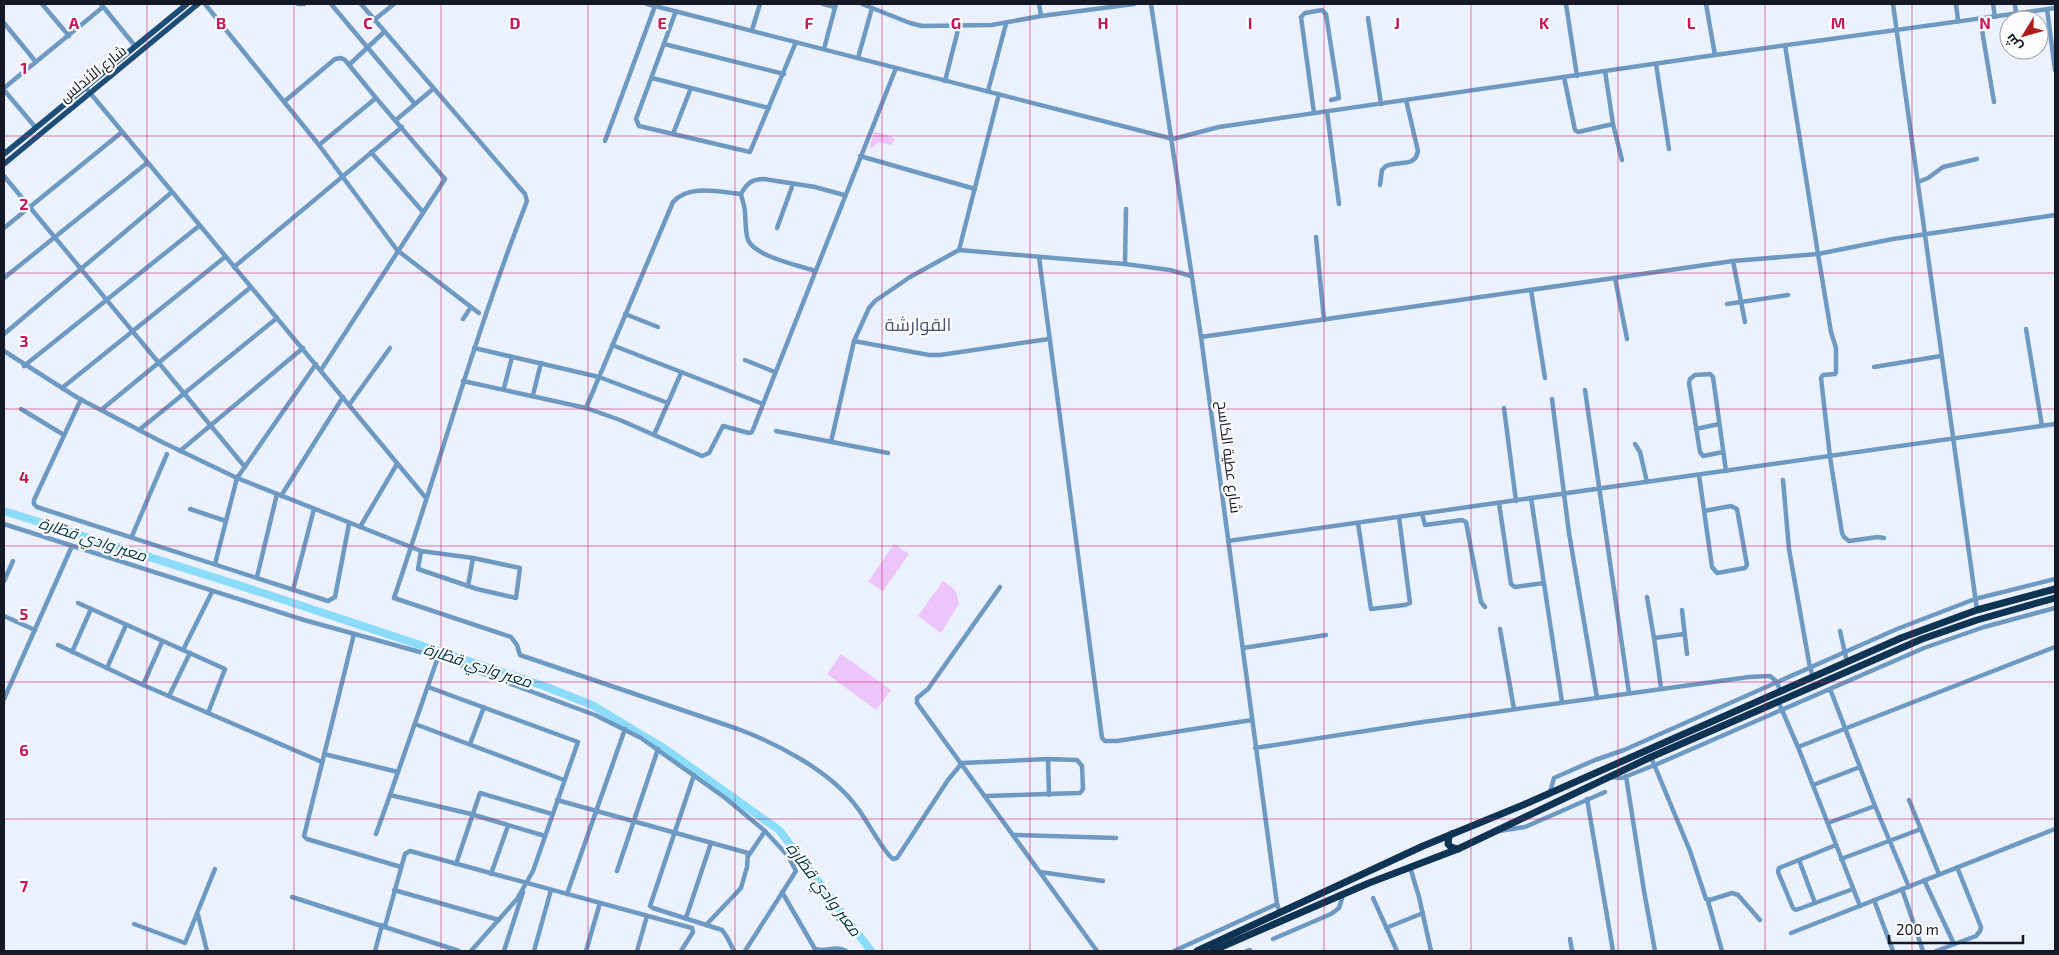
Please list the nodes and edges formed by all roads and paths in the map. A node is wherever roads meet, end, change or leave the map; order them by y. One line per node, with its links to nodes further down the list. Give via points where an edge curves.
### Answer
1 (42, 4): 43 (street)
2 (187, 4): 46 (main road, شارع الأندلس)
3 (198, 4): 68 (main road, شارع الأندلس)
4 (205, 4): 73 (street)
5 (298, 4): 6 (street)
6 (304, 4)
7 (331, 4): 48 (street)
8 (361, 4): 35 (street)
9 (394, 4): 35 (street)
10 (647, 4): 24 (street)
11 (760, 4): 41 (street)
12 (823, 4): 23 (street)
13 (862, 4): 25 (street)
14 (1040, 4): 30 (street)
15 (1134, 4): 30 (street)
16 (1151, 4): 86 (street, شارع عطية الكاسح)
17 (1566, 4): 59 (street)
18 (1706, 4): 50 (street)
19 (1893, 4): 40 (street)
20 (1956, 4): 36 (street)
21 (1993, 4): 32 (street)
22 (102, 5): 43 (street); 46 (street)
23 (835, 5): 49 (street)
24 (655, 6): 29 (street); 87 (street)
25 (872, 8): 39 (street, via 922,26); 51 (street)
26 (2055, 8): 27 (street)
27 (2047, 9): 28 (street); 56 (street)
28 (2041, 10)
29 (676, 11): 41 (street); 45 (street)
30 (1041, 16): 38 (street)
31 (1999, 16): 32 (street)
32 (1995, 17): 34 (street)
33 (1368, 18): 76 (street)
34 (1980, 18): 36 (street); 74 (street)
35 (374, 20): 42 (street)
36 (1958, 21): 40 (street)
37 (4, 23): 52 (street)
38 (1006, 24): 39 (street); 67 (street)
39 (959, 26): 62 (street)
40 (1896, 29): 47 (street); 99 (street)
41 (752, 30): 44 (street)
42 (384, 32): 48 (street); 65 (street)
43 (69, 36): 52 (street)
44 (796, 42): 49 (street); 58 (street)
45 (664, 44): 58 (street); 61 (street)
46 (135, 46): 63 (main road, شارع الأندلس)
47 (1785, 46): 50 (street); 119 (street)
48 (368, 47): 54 (street); 75 (street)
49 (824, 49): 51 (street)
50 (1715, 55): 53 (street)
51 (858, 58): 55 (street)
52 (36, 62): 66 (street)
53 (1656, 64): 57 (street); 89 (street)
54 (349, 65): 70 (street); 73 (street, via 341,58 335,59)
55 (896, 68): 62 (street); 92 (street)
56 (2055, 70)
57 (1605, 72): 59 (street); 81 (street)
58 (784, 74): 77 (street)
59 (1577, 76): 60 (street)
60 (1564, 77): 72 (street); 81 (street, via 1575,130)
61 (652, 78): 64 (street); 85 (street, via 636,122 640,126)
62 (945, 81): 67 (street)
63 (86, 88): 68 (street); 83 (main road, شارع الأندلس)
64 (691, 88): 77 (street); 85 (street)
65 (434, 89): 75 (street); 154 (street, via 525,194 527,201 498,274)
66 (4, 90): 83 (street)
67 (988, 92): 69 (street)
68 (90, 93): 84 (street); 96 (main road, شارع الأندلس)
69 (1000, 94): 86 (street); 102 (street)
70 (376, 98): 80 (street); 88 (street)
71 (1331, 100): 79 (street, via 1339,98 1326,14 1322,10 1305,13 1301,17)
72 (1406, 100): 76 (street); 101 (street, via 1417,157 1412,162 1386,166 1382,170)
73 (285, 101): 88 (street)
74 (1994, 102)
75 (415, 104): 80 (street)
76 (1381, 104): 78 (street)
77 (769, 108): 85 (street, via 749,153)
78 (1327, 112): 79 (street); 106 (street)
79 (1314, 113): 86 (street, via 1220,127)
80 (396, 120): 82 (street)
81 (1613, 124): 94 (street)
82 (402, 127): 90 (street); 109 (street, via 445,179)
83 (36, 128): 91 (main road, شارع الأندلس)
84 (122, 132): 95 (street); 107 (street)
85 (673, 134)
86 (1172, 139): 127 (street, شارع عطية الكاسح)
87 (605, 141)
88 (319, 145): 97 (street)
89 (1669, 149)
90 (371, 152): 97 (street); 109 (street)
91 (4, 154)
92 (860, 156): 102 (street); 105 (street)
93 (1977, 159): 99 (street, via 1943,167)
94 (1622, 160)
95 (147, 163): 103 (street); 116 (street)
96 (4, 164)
97 (342, 175): 117 (street); 124 (street)
98 (4, 176): 107 (street)
99 (1918, 182): 114 (street)
100 (793, 184): 104 (street, via 756,179 745,186); 105 (street); 113 (street)
101 (1380, 185)
102 (975, 189): 118 (street)
103 (172, 192): 111 (street); 125 (street)
104 (741, 194): 126 (street, via 746,230 753,246 764,254); 138 (street, via 695,190 676,198)
105 (844, 195): 126 (street)
106 (1339, 204)
107 (29, 207): 112 (street); 116 (street)
108 (1126, 209): 123 (street)
109 (423, 212): 117 (street)
110 (2055, 215): 114 (street)
111 (200, 226): 120 (street); 133 (street)
112 (4, 228)
113 (777, 228)
114 (1925, 235): 119 (street); 156 (street)
115 (1316, 237): 141 (street)
116 (54, 238): 125 (street); 128 (street)
117 (397, 250): 136 (street); 164 (street)
118 (959, 250): 121 (street); 150 (street, via 875,301 862,320)
119 (1818, 254): 122 (street); 201 (street, via 1836,348 1836,372 1821,378)
120 (225, 257): 124 (street); 145 (street)
121 (1039, 257): 123 (street); 148 (street)
122 (1733, 261): 129 (street); 134 (street)
123 (1125, 264): 127 (street)
124 (234, 267): 130 (street)
125 (80, 270): 133 (street); 146 (street)
126 (815, 271): 165 (street)
127 (1191, 276): 147 (street, شارع عطية الكاسح)
128 (4, 278)
129 (1615, 278): 131 (street); 149 (street)
130 (251, 287): 139 (street); 159 (street)
131 (1531, 290): 141 (street); 168 (street)
132 (1788, 295): 134 (street)
133 (106, 300): 145 (street); 162 (street)
134 (1741, 302): 135 (street); 142 (street)
135 (1727, 304)
136 (471, 307): 137 (street); 140 (street)
137 (479, 313)
138 (626, 314): 143 (street); 151 (street)
139 (277, 318): 152 (street); 173 (street)
140 (463, 319)
141 (1324, 320): 147 (street)
142 (1745, 322)
143 (658, 327)
144 (2026, 328): 188 (street)
145 (132, 332): 159 (street); 170 (street)
146 (4, 334)
147 (1201, 338): 228 (street, شارع عطية الكاسح)
148 (1049, 339): 150 (street, via 940,355); 298 (street, via 1102,738 1117,741)
149 (1626, 340)
150 (854, 341): 195 (street)
151 (612, 345): 166 (street); 167 (street)
152 (303, 348): 160 (street); 187 (street)
153 (390, 348): 180 (street)
154 (474, 348): 157 (street); 169 (street)
155 (4, 351): 162 (street)
156 (1941, 356): 163 (street); 194 (street)
157 (512, 357): 161 (street); 171 (street)
158 (745, 360): 165 (street)
159 (158, 363): 173 (street); 184 (street)
160 (316, 364): 164 (street); 203 (street)
161 (541, 364): 167 (street); 174 (street)
162 (24, 366): 170 (street)
163 (1874, 367)
164 (321, 370): 175 (street)
165 (775, 372): 179 (street)
166 (681, 374): 178 (street); 179 (street)
167 (599, 376): 178 (street); 181 (street)
168 (1545, 378)
169 (463, 380): 171 (street); 212 (street)
170 (62, 388): 177 (street)
171 (504, 388): 174 (street)
172 (1585, 390): 209 (street)
173 (184, 394): 187 (street); 190 (street)
174 (533, 395): 181 (street)
175 (343, 396): 180 (street); 211 (street)
176 (1552, 399): 210 (street)
177 (81, 400): 184 (street); 192 (street)
178 (668, 403): 193 (street)
179 (762, 404): 193 (street, via 752,432 723,426 706,456)
180 (349, 405): 202 (street)
181 (586, 408): 193 (street)
182 (1504, 408): 214 (street)
183 (21, 409): 192 (street)
184 (101, 410): 190 (street)
185 (1719, 424): 189 (street); 189 (street, via 1712,375 1696,375 1689,383); 198 (street)
186 (2055, 424): 188 (street)
187 (211, 425): 197 (street); 203 (street)
188 (2042, 426): 194 (street)
189 (1696, 429): 198 (street, via 1701,455)
190 (138, 430): 197 (street)
191 (776, 431): 195 (street)
192 (64, 435): 226 (street, via 34,504 102,529)
193 (654, 435)
194 (1953, 440): 201 (street); 246 (street)
195 (831, 442): 199 (street)
196 (1635, 444): 208 (street)
197 (180, 451): 206 (street)
198 (1723, 452): 204 (street)
199 (888, 453)
200 (167, 454): 226 (street)
201 (1830, 457): 204 (street); 227 (street, via 1844,537 1849,541)
202 (397, 464): 212 (street); 225 (street)
203 (245, 467): 206 (street)
204 (1726, 471): 205 (street)
205 (1699, 475): 208 (street); 218 (street)
206 (238, 478): 211 (street); 221 (street)
207 (1783, 480): 278 (street, via 1789,549)
208 (1647, 482): 209 (street)
209 (1600, 488): 210 (street); 288 (street)
210 (1565, 494): 213 (street); 290 (street)
211 (279, 495): 217 (street); 235 (street)
212 (426, 498): 230 (street)
213 (1531, 498): 214 (street); 238 (street)
214 (1516, 501): 215 (street)
215 (1499, 503): 219 (street); 238 (street, via 1511,584 1515,587)
216 (190, 509): 221 (street)
217 (314, 510): 224 (street); 242 (street)
218 (1704, 511): 218 (street, via 1714,572 1745,568 1737,509 1731,506)
219 (1422, 514): 220 (street); 248 (street, via 1426,526 1466,522 1481,602)
220 (1398, 517): 222 (street); 222 (street, via 1410,603 1405,605 1371,609)
221 (226, 521): 234 (street)
222 (1358, 523): 228 (street)
223 (4, 524): 229 (street)
224 (349, 524): 225 (street); 242 (street, via 334,597 328,601)
225 (360, 528): 230 (street)
226 (132, 536): 234 (street)
227 (1884, 538)
228 (1228, 541): 268 (street, شارع عطية الكاسح)
229 (72, 546): 243 (street); 256 (street)
230 (411, 548): 231 (street); 310 (street, via 394,598 511,637 520,655 758,736 783,749 844,790 893,859 897,858)
231 (421, 551): 232 (street); 239 (street, via 418,569)
232 (473, 558): 239 (street); 239 (street, via 520,568 516,598)
233 (13, 561): 237 (street)
234 (215, 564): 235 (street)
235 (257, 577): 242 (street)
236 (2055, 580): 246 (street)
237 (4, 581)
238 (1544, 583): 293 (street)
239 (468, 586)
240 (1000, 587): 310 (street, via 928,689 916,700)
241 (2055, 589): 252 (highway)
242 (294, 590)
243 (212, 592): 259 (street); 270 (street)
244 (1647, 596): 262 (street)
245 (2055, 598): 279 (highway, via 1940,632)
246 (1975, 599): 252 (street); 255 (street)
247 (78, 603): 250 (street)
248 (1485, 607)
249 (2055, 608): 281 (street, via 1955,636)
250 (91, 609): 254 (street); 271 (street)
251 (1682, 610): 260 (street)
252 (1977, 610): 263 (highway)
253 (4, 616): 256 (street)
254 (126, 625): 265 (street); 277 (street)
255 (1898, 629): 263 (street); 264 (street)
256 (34, 630): 291 (street)
257 (1500, 630): 295 (street)
258 (1840, 631): 273 (street)
259 (354, 634): 275 (street); 306 (street)
260 (1684, 634): 262 (street); 274 (street)
261 (1326, 635): 268 (street)
262 (1654, 638): 285 (street)
263 (1901, 638): 269 (highway)
264 (1874, 640): 269 (street); 273 (street)
265 (162, 642): 270 (street); 283 (street)
266 (58, 645): 271 (street)
267 (2055, 647): 300 (street)
268 (1243, 648): 298 (street, شارع عطية الكاسح)
269 (1877, 648): 276 (highway)
270 (183, 650): 272 (street)
271 (72, 652): 277 (street)
272 (190, 653): 289 (street); 297 (street, via 224,669)
273 (1844, 653): 276 (street); 278 (street)
274 (1687, 654)
275 (438, 657): 284 (street); 301 (street, via 518,685)
276 (1847, 662): 280 (highway)
277 (107, 668): 283 (street)
278 (1810, 668): 280 (street); 282 (street)
279 (1848, 670): 281 (street); 292 (highway)
280 (1813, 676): 287 (highway)
281 (1851, 680): 286 (street)
282 (1777, 682): 285 (street, via 1767,675); 287 (street); 319 (street, via 1554,778)
283 (143, 685): 289 (street)
284 (428, 687): 294 (street); 299 (street)
285 (1661, 688): 288 (street)
286 (1830, 689): 296 (street); 300 (street)
287 (1780, 691): 319 (highway)
288 (1628, 693): 290 (street)
289 (169, 696): 297 (street)
290 (1597, 698): 293 (street)
291 (4, 699)
292 (1778, 701): 296 (street); 307 (highway)
293 (1562, 702): 295 (street)
294 (484, 707): 302 (street); 317 (street, via 578,742)
295 (1514, 709): 304 (street)
296 (1782, 710): 303 (street); 311 (street)
297 (208, 713): 309 (street)
298 (1252, 720): 304 (street, شارع عطية الكاسح)
299 (415, 724): 302 (street); 313 (street)
300 (1844, 728): 303 (street); 312 (street)
301 (625, 729): 305 (street); 328 (street)
302 (470, 744): 317 (street)
303 (1798, 747): 318 (street)
304 (1255, 748): 379 (street, شارع عطية الكاسح)
305 (658, 749): 314 (street); 331 (street)
306 (324, 754): 309 (street); 313 (street)
307 (1652, 757): 311 (street); 316 (highway)
308 (1048, 759): 310 (street); 322 (street); 322 (street, via 1081,762 1083,789 1079,794)
309 (322, 762): 354 (street, via 304,836)
310 (962, 764): 323 (street)
311 (1655, 765): 315 (street); 376 (street)
312 (1860, 767): 318 (street); 327 (street)
313 (398, 772): 321 (street)
314 (694, 775): 336 (street); 338 (street)
315 (1626, 776): 316 (street); 417 (street)
316 (1610, 777): 337 (highway)
317 (564, 780): 325 (street)
318 (1813, 785): 332 (street)
319 (1550, 792): 340 (highway)
320 (1605, 792): 324 (street)
321 (390, 795): 329 (street); 339 (street)
322 (1049, 795): 323 (street)
323 (986, 796): 341 (street)
324 (1587, 799): 337 (street, via 1525,826); 416 (street)
325 (557, 800): 328 (street); 330 (street)
326 (1910, 800): 334 (street)
327 (1874, 806): 332 (street); 344 (street)
328 (596, 811): 331 (street); 371 (street)
329 (471, 814): 330 (street, via 478,795 483,793); 333 (street); 353 (street)
330 (552, 814): 342 (street)
331 (634, 821): 338 (street); 358 (street)
332 (1828, 824): 346 (street)
333 (508, 826): 342 (street); 360 (street)
334 (1921, 829): 344 (street); 361 (street)
335 (2055, 829): 356 (street)
336 (765, 831): 349 (street); 370 (street, via 788,856 796,871)
337 (1495, 831): 348 (highway)
338 (675, 832): 345 (street); 385 (street, via 650,906)
339 (376, 834)
340 (1452, 834): 347 (highway); 348 (highway, via 1448,844)
341 (1014, 835): 343 (street); 359 (street)
342 (545, 836): 364 (street)
343 (1116, 838)
344 (1889, 840): 350 (street); 365 (street)
345 (711, 843): 349 (street); 385 (street)
346 (1836, 845): 350 (street); 352 (street)
347 (1423, 846): 351 (highway, via 1430,845 1434,849); 383 (highway)
348 (1458, 849): 351 (highway)
349 (749, 855): 389 (street, via 741,888)
350 (1842, 858): 366 (street)
351 (1431, 860): 355 (highway)
352 (1798, 860): 378 (street); 378 (street, via 1779,868 1778,872 1793,908 1796,910)
353 (456, 864): 354 (street, via 410,851 404,854); 360 (street)
354 (400, 867): 368 (street)
355 (1410, 867): 372 (highway); 382 (street)
356 (1957, 867): 361 (street); 396 (street, via 1981,926 1976,936)
357 (215, 870): 381 (street)
358 (617, 871)
359 (1040, 872): 363 (street); 410 (street)
360 (491, 874): 364 (street)
361 (1939, 874): 362 (street)
362 (1924, 880): 365 (street); 396 (street)
363 (1103, 881)
364 (526, 884): 369 (street); 386 (street); 402 (street)
365 (1908, 887): 367 (street)
366 (1853, 889): 378 (street); 380 (street)
367 (1902, 889): 375 (street); 420 (street)
368 (394, 890): 386 (street); 390 (street)
369 (551, 890): 371 (street); 403 (street)
370 (782, 892): 408 (street); 409 (street, via 815,949 840,948)
371 (567, 894): 377 (street)
372 (1343, 895): 394 (street, via 1339,908 1331,914); 397 (highway)
373 (292, 897): 390 (street)
374 (1374, 898): 391 (street)
375 (1874, 900): 380 (street); 419 (street)
376 (1708, 901): 387 (street, via 1732,893 1738,895); 418 (street)
377 (600, 903): 384 (street); 404 (street)
378 (1815, 903)
379 (1277, 904): 383 (street, شارع عطية الكاسح); 393 (street)
380 (1860, 906): 392 (street)
381 (197, 913): 388 (street, via 185,943); 398 (street)
382 (1423, 913): 391 (street); 414 (street)
383 (1280, 914): 397 (highway)
384 (647, 916): 405 (street); 406 (street, via 692,928 693,932)
385 (686, 918): 389 (street)
386 (499, 920): 401 (street)
387 (1760, 920)
388 (134, 924)
389 (706, 924): 407 (street, via 724,933)
390 (383, 926): 399 (street); 400 (street)
391 (1386, 928): 413 (street)
392 (1791, 934)
393 (1210, 935): 397 (street); 411 (street)
394 (1273, 939)
395 (1570, 939): 415 (street)
396 (1954, 944): 421 (street)
397 (1213, 947): 412 (highway)
398 (206, 951)
399 (375, 951)
400 (459, 951)
401 (471, 951)
402 (504, 951)
403 (534, 951)
404 (586, 951)
405 (637, 951)
406 (681, 951)
407 (734, 951)
408 (746, 951)
409 (846, 951)
410 (1097, 951)
411 (1174, 951)
412 (1197, 951)
413 (1396, 951)
414 (1431, 951)
415 (1572, 951)
416 (1613, 951)
417 (1655, 951)
418 (1722, 951)
419 (1893, 951)
420 (1923, 951)
421 (1936, 951)

